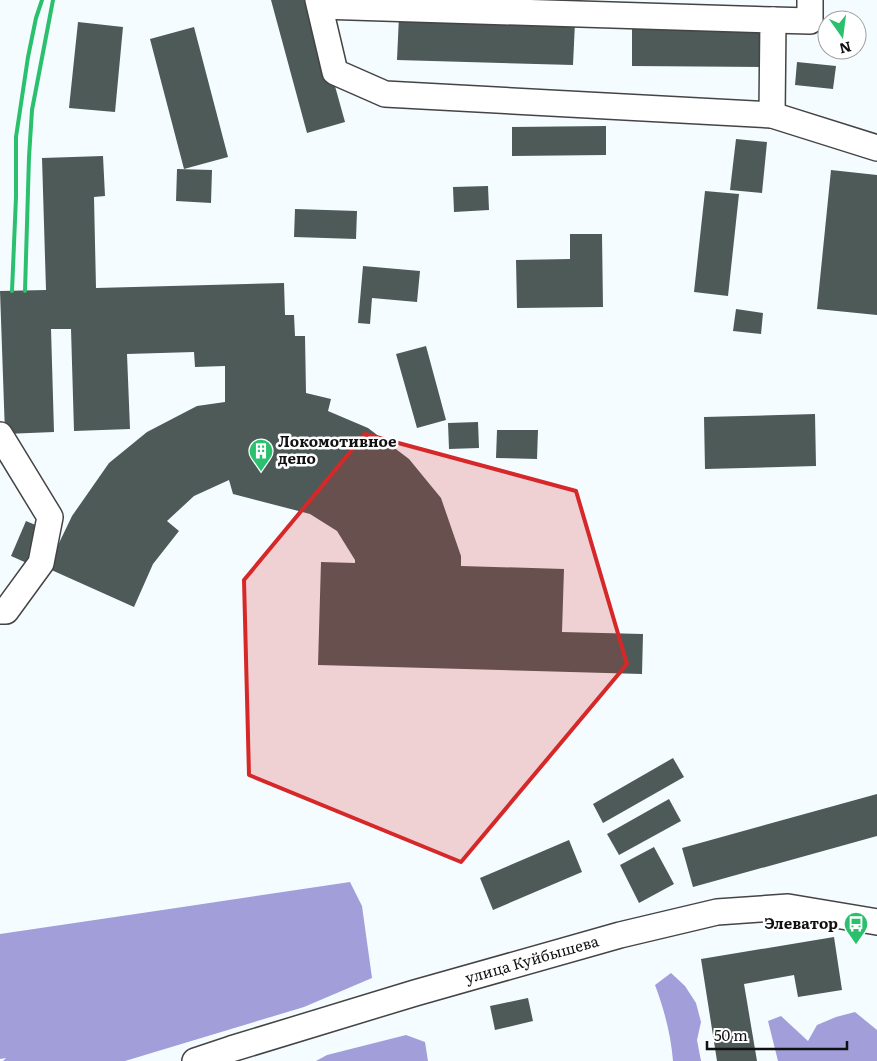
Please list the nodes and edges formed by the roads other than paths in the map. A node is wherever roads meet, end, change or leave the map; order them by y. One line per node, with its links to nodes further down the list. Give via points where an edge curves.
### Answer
1 (810, 0): 4 (street, via 810,21)
2 (319, 3): 3 (street); 5 (street, via 335,72 385,94)
3 (373, 4): 4 (street)
4 (773, 20): 5 (street)
5 (772, 114): 6 (street)
6 (877, 148)
7 (0, 435): 8 (street, via 50,517 41,563 6,611)
8 (0, 611)
9 (877, 922): 10 (street, улица Куйбышева, via 788,907 717,912 415,993)
10 (226, 1055): 11 (street, улица Куйбышева)
11 (195, 1061)

